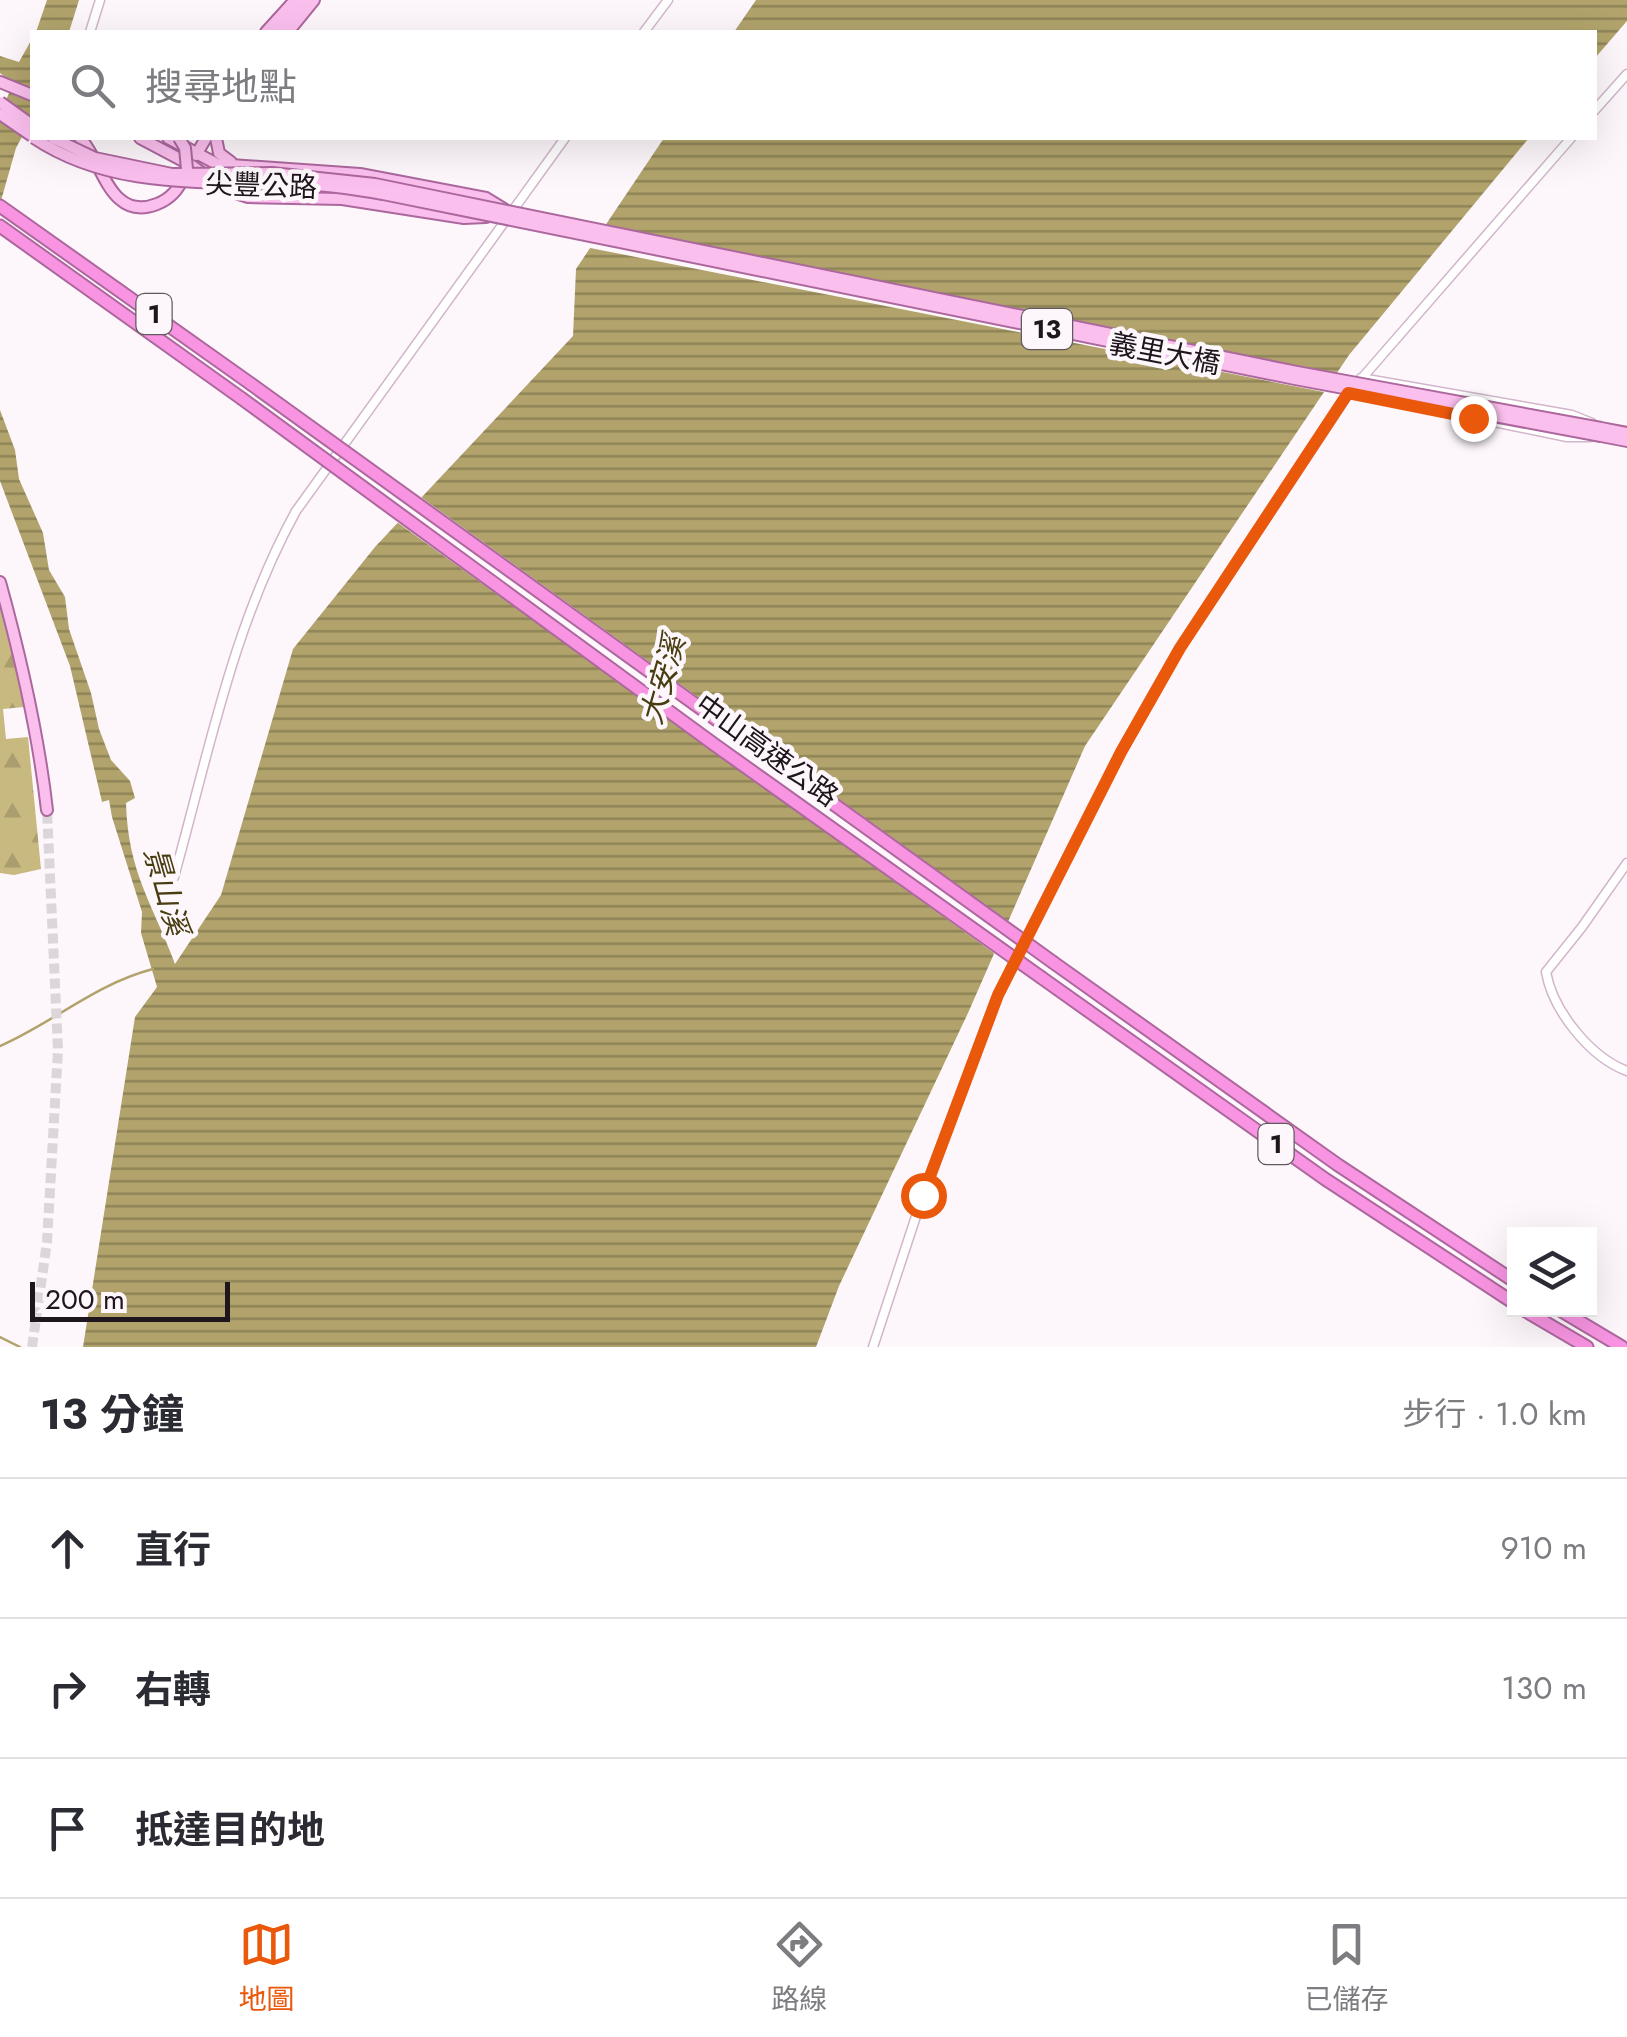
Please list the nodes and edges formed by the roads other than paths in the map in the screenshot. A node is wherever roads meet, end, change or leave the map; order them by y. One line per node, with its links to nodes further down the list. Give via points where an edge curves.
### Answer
1 (100, 0): 6 (street)
2 (294, 0): 7 (main road)
3 (305, 0): 8 (main road)
4 (314, 0): 9 (main road)
5 (668, 0): 10 (street)
6 (91, 30)
7 (268, 30)
8 (280, 30)
9 (290, 30)
10 (646, 30)
11 (1627, 74): 15 (street)
12 (0, 82): 13 (main road)
13 (30, 94)
14 (0, 102): 17 (main road, bridge)
15 (1597, 107)
16 (0, 119): 18 (main road, bridge); 19 (main road, 尖豐公路 / 13, bridge)
17 (30, 122)
18 (30, 123)
19 (30, 135)
20 (39, 140): 35 (main road, 尖豐公路 / 13, bridge, via 71,158 130,176 317,185)
21 (57, 140): 34 (main road, 尖豐公路 / 13, bridge, via 95,158 172,174 343,179)
22 (82, 140): 25 (main road, bridge, via 111,192 130,204 152,206 174,193 186,169)
23 (144, 140): 32 (main road)
24 (173, 140): 30 (main road)
25 (180, 140)
26 (210, 140): 30 (main road)
27 (212, 140): 31 (main road, via 224,159)
28 (564, 140): 45 (street, via 276,546 231,662)
29 (1569, 140): 37 (street)
30 (200, 154): 31 (main road, via 217,164); 32 (main road)
31 (236, 164): 34 (main road, bridge, via 360,174 486,198)
32 (194, 167): 35 (main road, bridge, via 248,197)
33 (0, 206): 47 (highway, 中山高速公路 / 1, bridge, via 1322,1155)
34 (505, 209): 39 (main road, 義里大橋 / 13, bridge)
35 (494, 216): 39 (main road, 義里大橋 / 13, bridge, via 1296,379)
36 (0, 226): 48 (highway, 中山高速公路 / 1, bridge, via 1042,978)
37 (1360, 378): 38 (street); 39 (street, via 1572,415)
38 (1348, 393): 39 (street, via 1566,437); 51 (street, via 1180,648 998,995)
39 (1601, 432): 40 (main road, 13); 41 (main road, 13)
40 (1627, 433)
41 (1627, 441)
42 (0, 582): 43 (main road, via 36,720)
43 (47, 810)
44 (1627, 862): 46 (street, via 1546,972 1581,1039 1608,1064)
45 (174, 877)
46 (1627, 1071)
47 (1507, 1276)
48 (1507, 1298)
49 (1536, 1317): 52 (highway)
50 (1572, 1317): 53 (highway)
51 (873, 1347)
52 (1587, 1347)
53 (1622, 1347)

